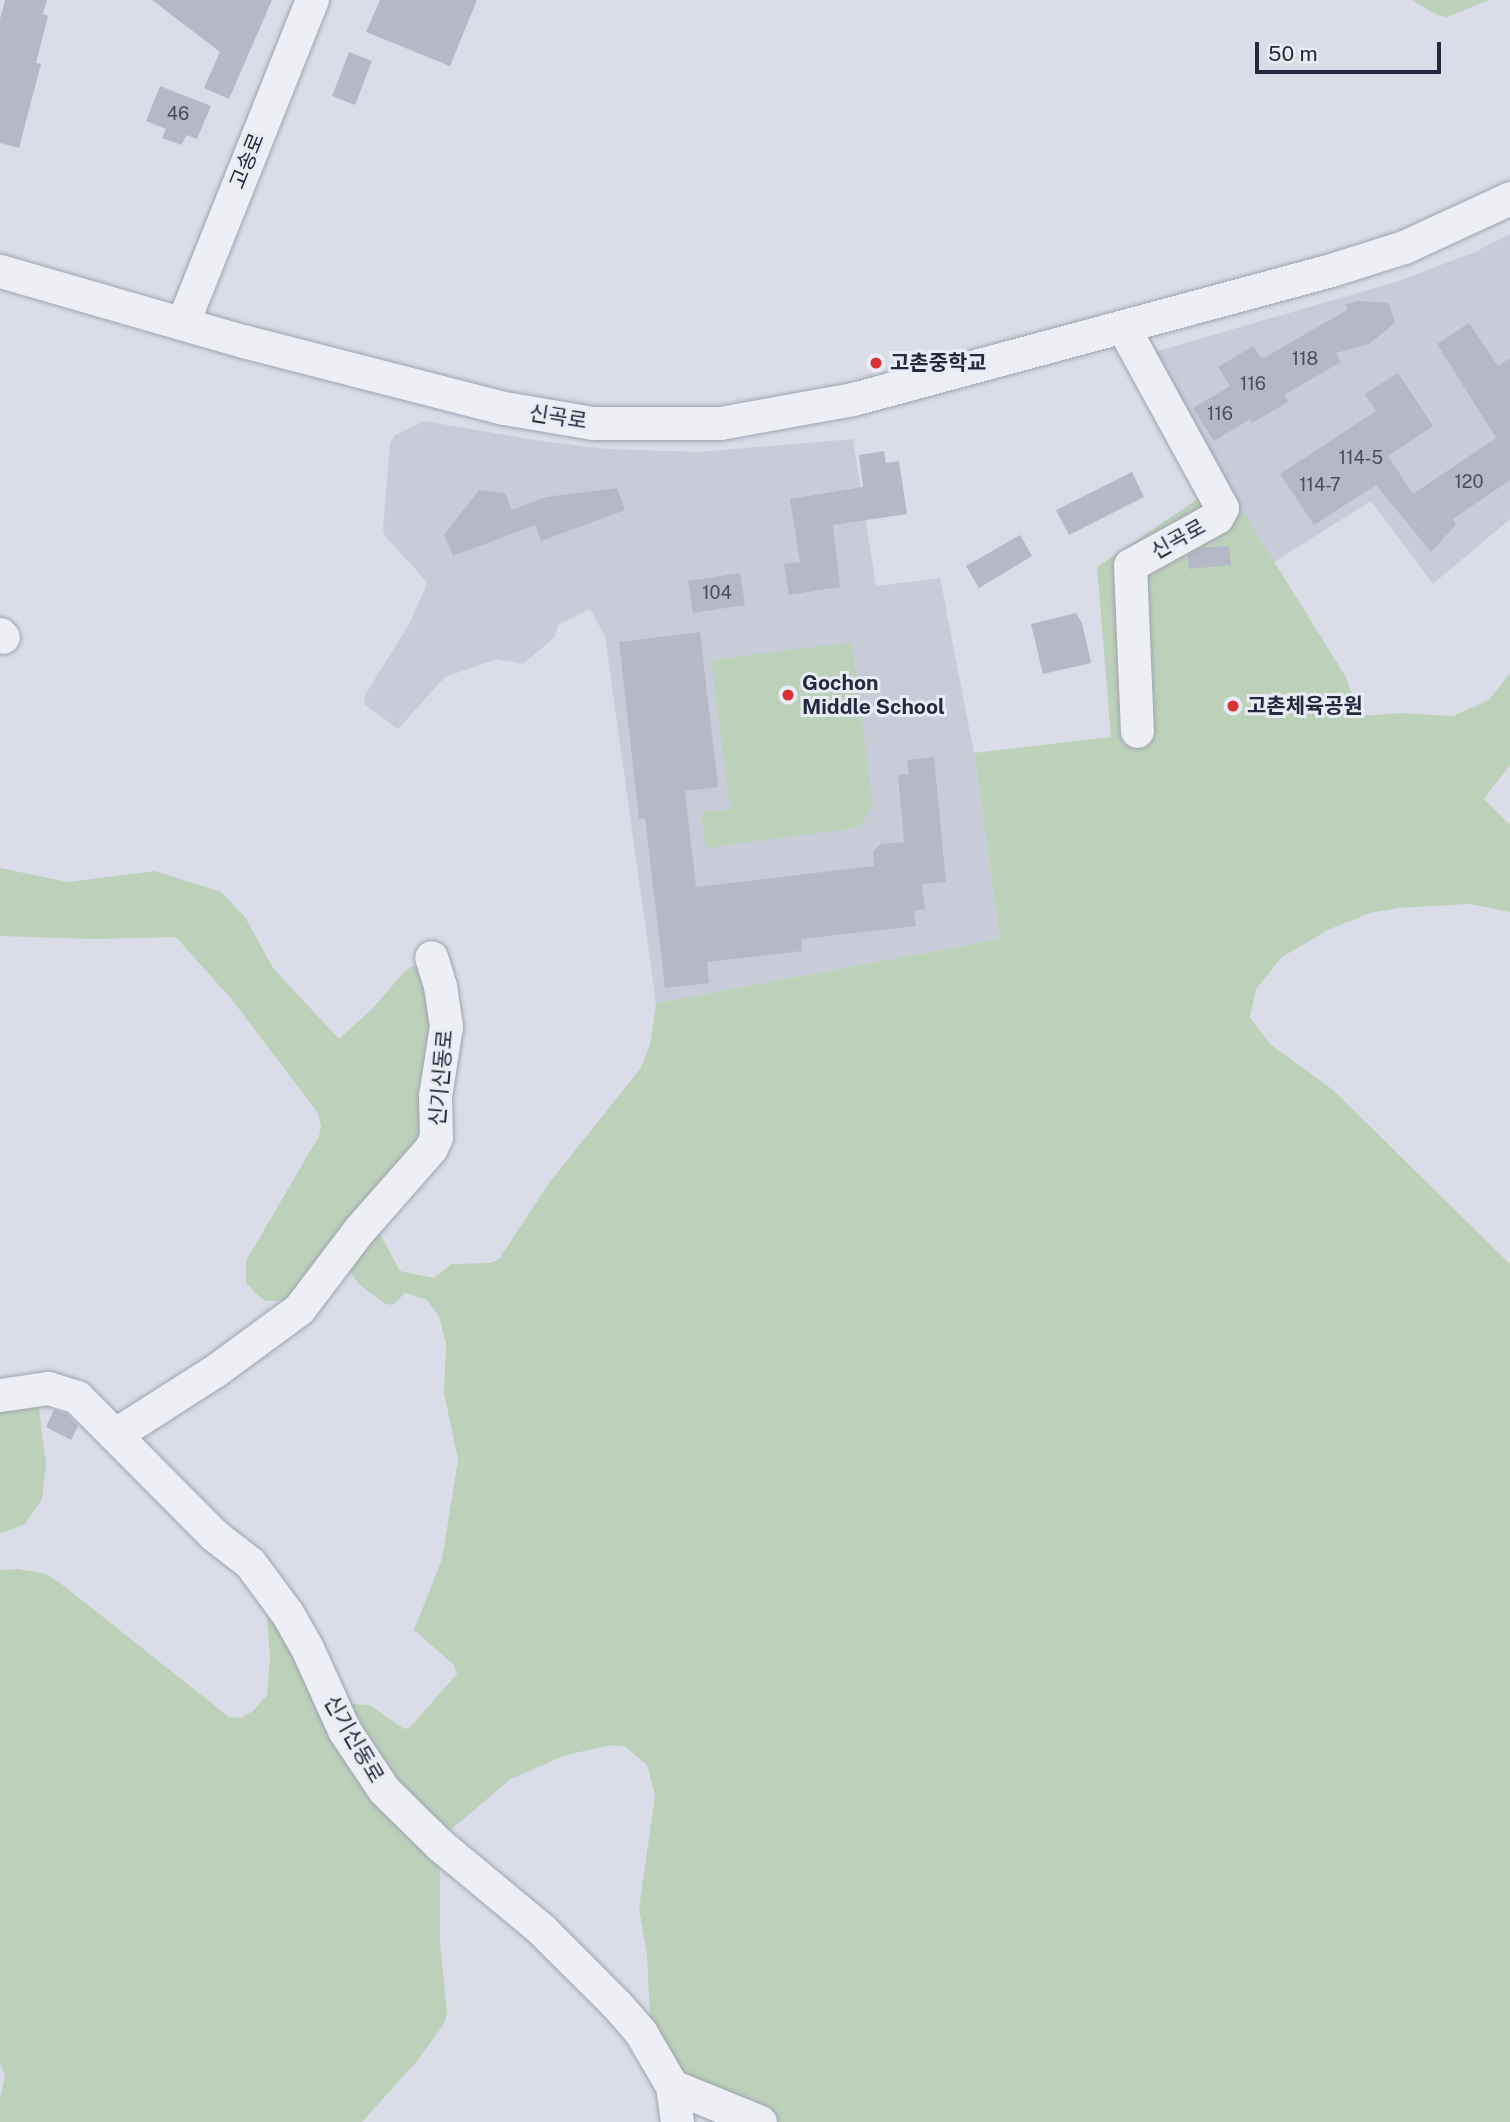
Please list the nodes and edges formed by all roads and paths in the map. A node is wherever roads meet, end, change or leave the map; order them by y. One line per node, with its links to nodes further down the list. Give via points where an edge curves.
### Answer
1 (312, 0): 4 (street, 고송로)
2 (1510, 198): 5 (street, 신곡로, via 1404,247)
3 (0, 271): 4 (street, 신곡로)
4 (183, 322): 5 (street, 신곡로, via 504,408 593,423 652,424 720,423 840,402)
5 (1123, 327): 6 (street, 신곡로, via 1222,508 1217,517 1130,565)
6 (1138, 731)
7 (431, 957): 9 (street, 신기신동로, via 446,1026 432,1148 359,1230 299,1309)
8 (0, 1395): 9 (street, 신기신동로, via 33,1389 63,1391 77,1397)
9 (116, 1434): 10 (street, 신기신동로, via 270,1587 307,1648 344,1730 384,1790 575,1961 641,2033)
10 (672, 2086): 11 (street, 신기신동로); 12 (street)
11 (677, 2122)
12 (760, 2122)

